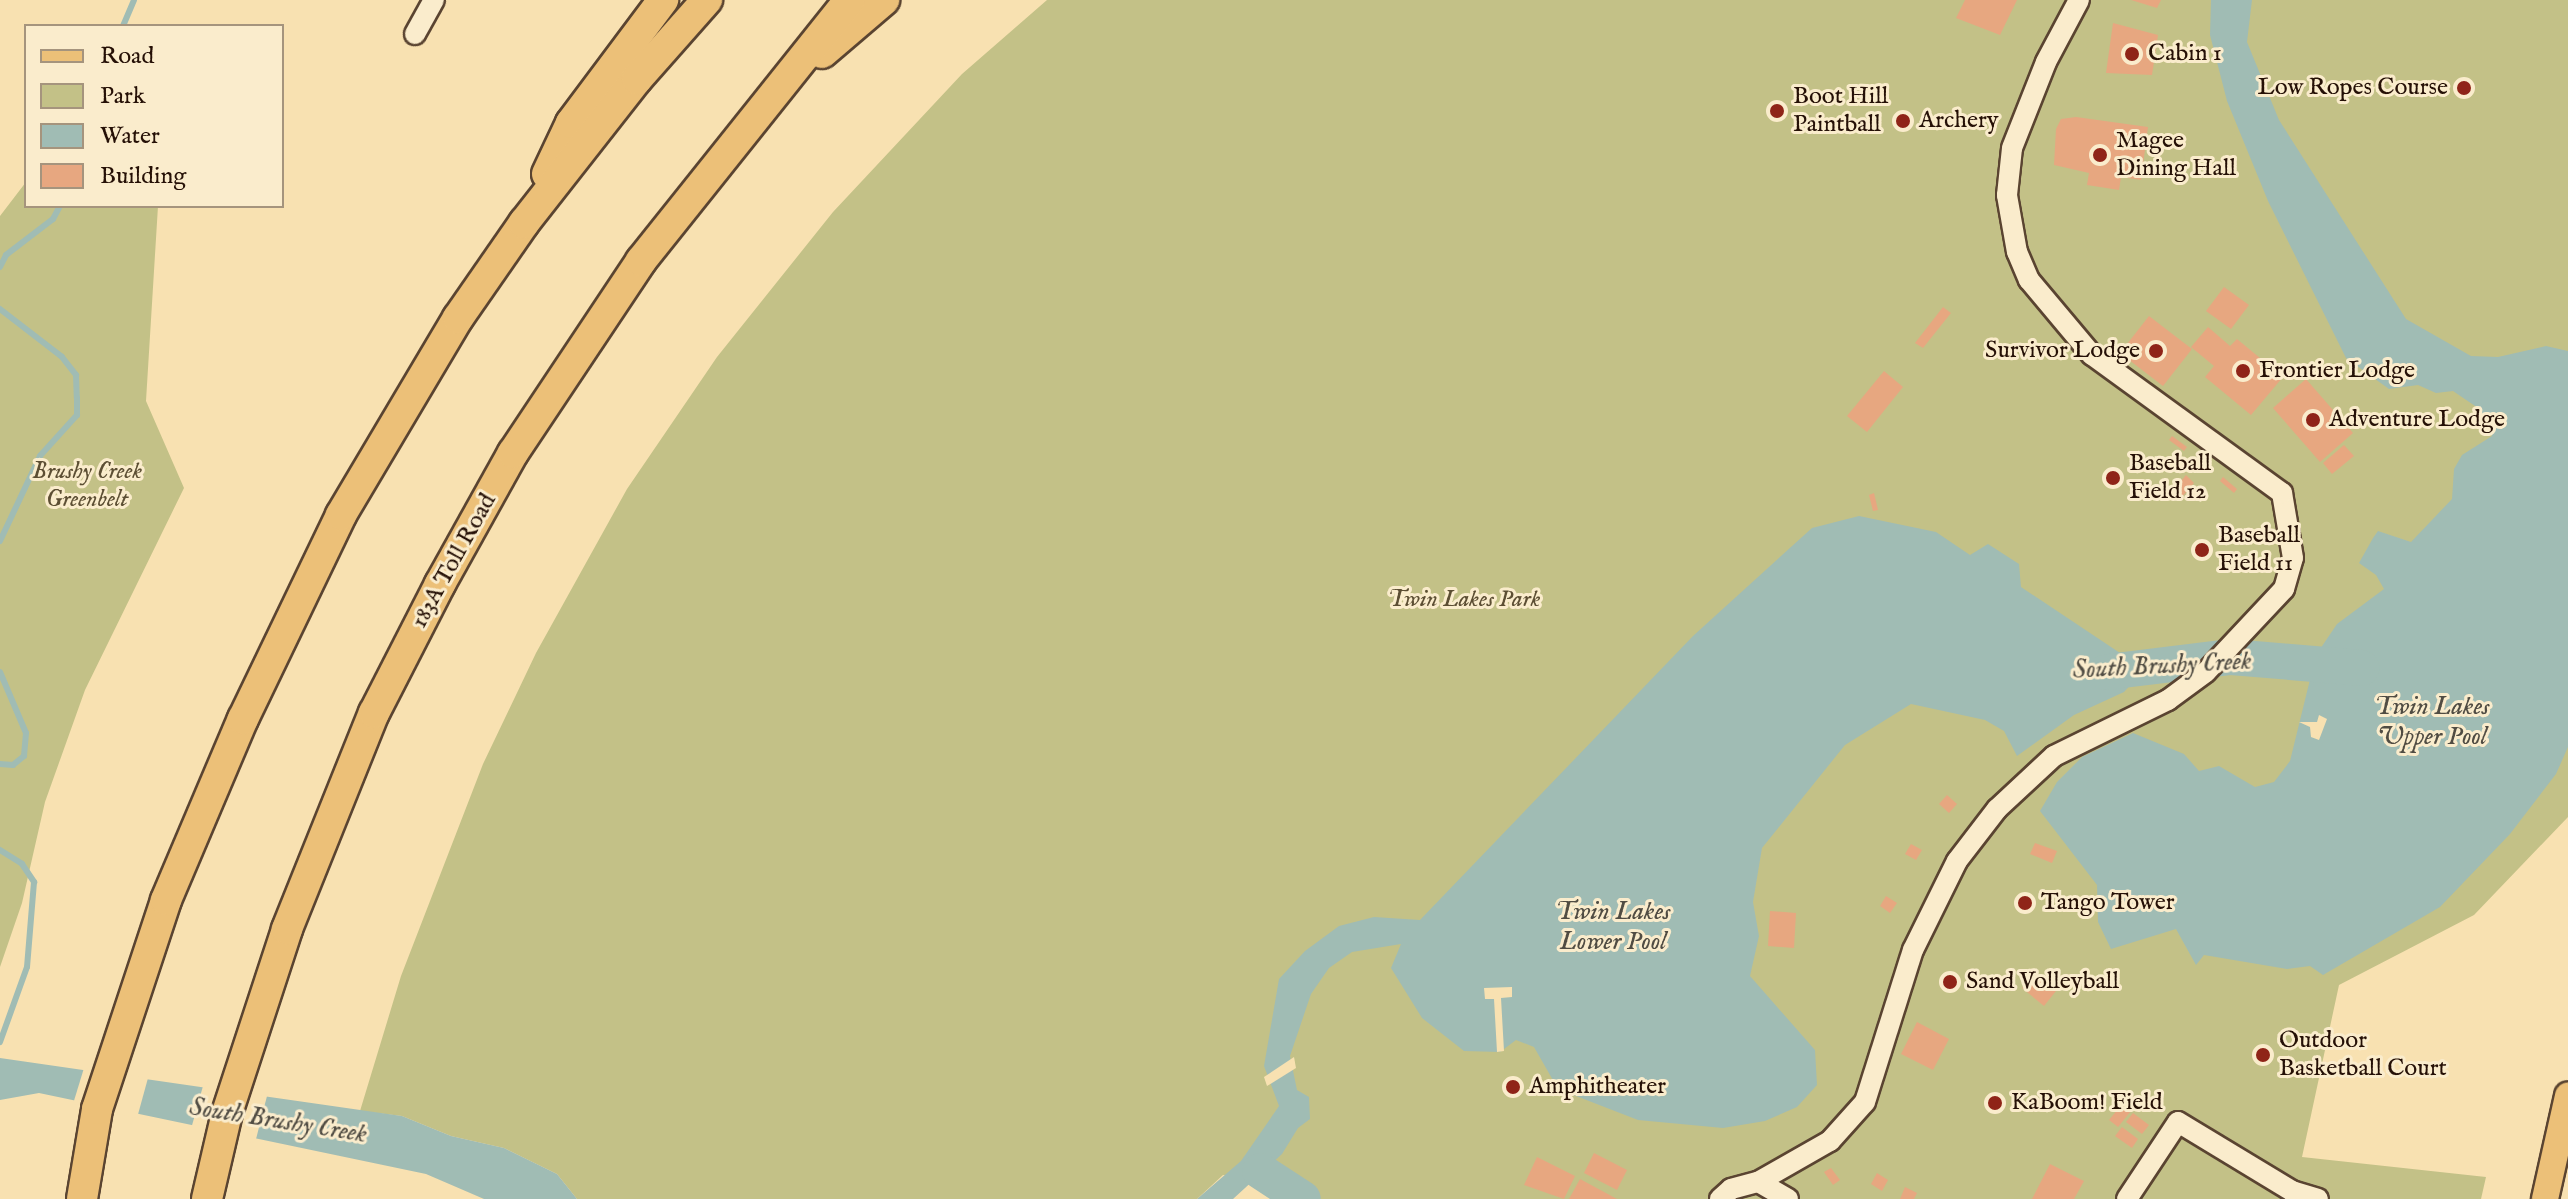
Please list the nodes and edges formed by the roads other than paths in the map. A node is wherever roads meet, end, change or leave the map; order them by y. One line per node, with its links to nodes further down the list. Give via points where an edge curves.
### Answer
1 (434, 0): 7 (street)
2 (663, 0): 9 (highway, via 571,123)
3 (707, 0): 9 (highway)
4 (849, 0): 8 (highway, 183A Toll Road)
5 (884, 0): 8 (highway)
6 (2079, 0): 11 (street, via 2046,62 2012,148 2007,195 2013,239 2029,280 2092,355 2282,493 2293,558 2284,589 2206,672 2168,700 2054,756 1997,809 1957,861 1913,950 1865,1102 1830,1141)
7 (415, 34)
8 (757, 109): 13 (highway, 183A Toll Road, via 641,261 513,453 374,713 287,929 227,1113)
9 (524, 223): 12 (highway, via 458,318 341,515 243,719 166,900 97,1109)
10 (2568, 1096): 18 (main road)
11 (1758, 1182): 14 (street, via 1731,1189); 15 (street)
12 (82, 1199)
13 (207, 1199)
14 (1720, 1199)
15 (1788, 1199)
16 (2127, 1199): 17 (street, via 2178,1122 2292,1191)
17 (2318, 1199)
18 (2545, 1199)

